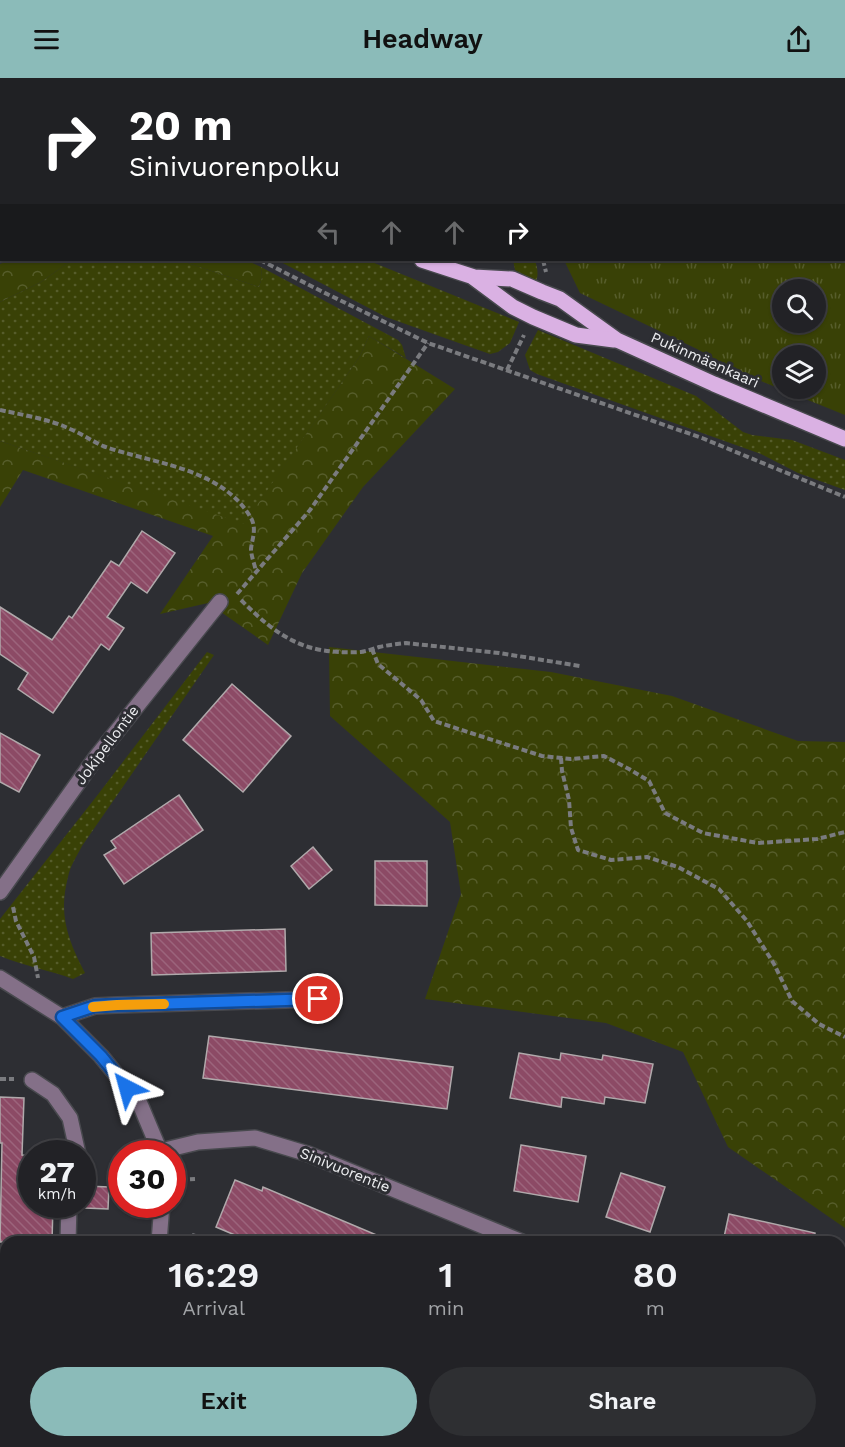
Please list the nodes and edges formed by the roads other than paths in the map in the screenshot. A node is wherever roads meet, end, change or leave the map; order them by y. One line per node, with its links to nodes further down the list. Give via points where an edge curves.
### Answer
1 (425, 261): 2 (main road, Pukinmäenkaari)
2 (474, 278): 3 (main road, Pukinmäenkaari, via 533,317 576,335); 3 (main road, Pukinmäenkaari, via 512,279 560,299)
3 (617, 340): 4 (main road, Pukinmäenkaari)
4 (845, 439)
5 (220, 602): 6 (street, Jokipellontie, via 97,756)
6 (5, 886)
7 (0, 978): 9 (street)
8 (318, 999): 9 (street, via 95,1006)
9 (62, 1017): 12 (street, via 101,1056 140,1104)
10 (32, 1080): 11 (street, via 53,1094 70,1118)
11 (75, 1140)
12 (156, 1140)
13 (186, 1145): 18 (street, Sinivuorentie, via 255,1138 308,1154)
14 (69, 1218): 16 (street)
15 (161, 1218): 17 (street)
16 (68, 1236)
17 (159, 1236)
18 (507, 1236)

